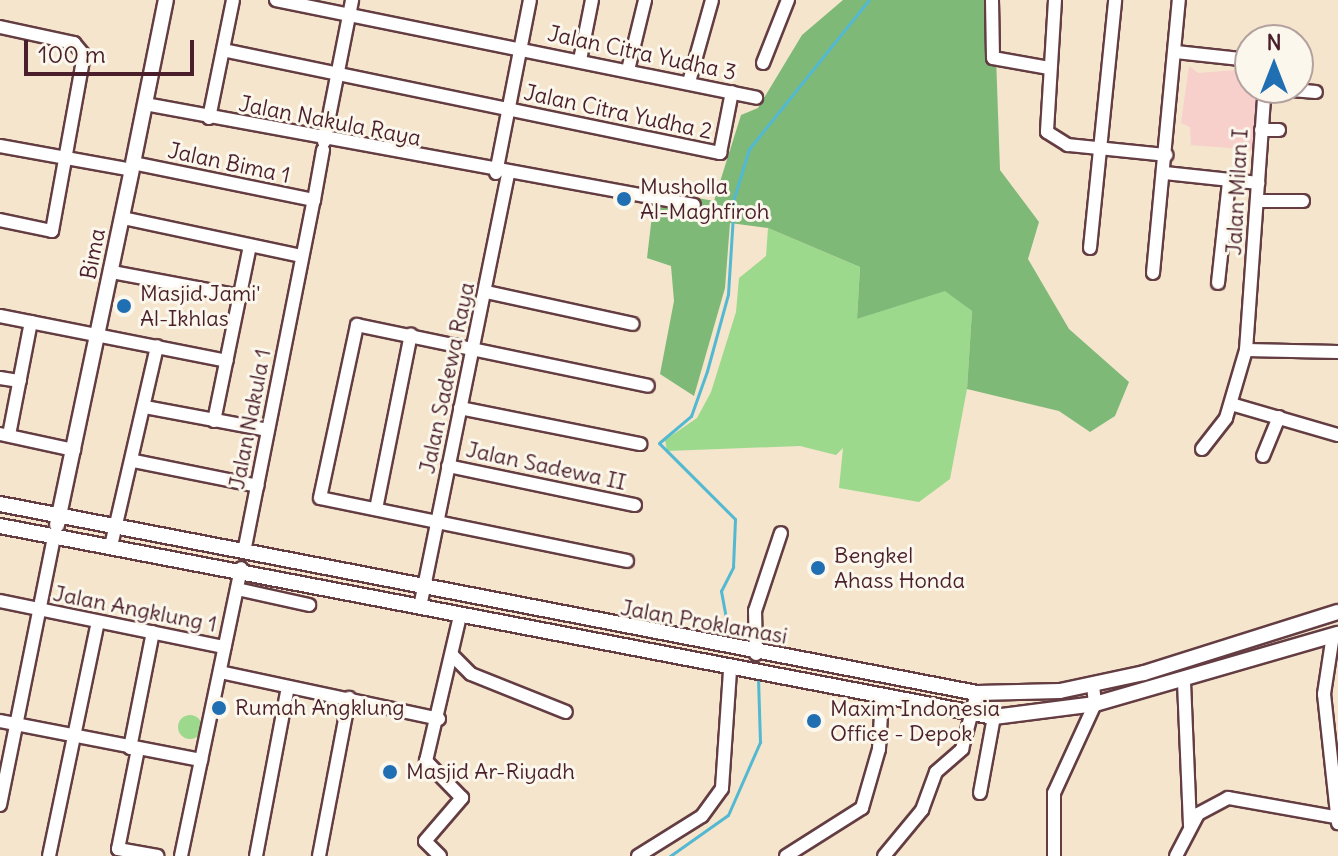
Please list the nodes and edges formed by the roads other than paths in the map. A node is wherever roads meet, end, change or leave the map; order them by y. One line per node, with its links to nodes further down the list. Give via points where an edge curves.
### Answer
1 (166, 0): 28 (street, Bima)
2 (233, 0): 17 (street)
3 (352, 0): 14 (street, Jalan Bima 1)
4 (530, 0): 16 (street, Jalan Sadewa Raya)
5 (592, 0): 20 (street)
6 (645, 0): 23 (street)
7 (712, 0): 25 (street)
8 (788, 0): 21 (street)
9 (992, 0): 22 (street, via 993,58)
10 (1055, 0): 22 (street)
11 (1115, 0): 36 (street)
12 (1179, 0): 18 (street)
13 (285, 1): 14 (street, Jalan Citra Yudha 3)
14 (350, 15): 16 (street, Jalan Citra Yudha 3); 24 (street, Jalan Bima 1)
15 (0, 27): 38 (street, via 83,49)
16 (520, 47): 20 (street, Jalan Citra Yudha 3); 30 (street, Jalan Sadewa Raya)
17 (223, 50): 24 (street, Jalan Citra Yudha 2); 31 (street)
18 (1176, 52): 19 (street); 37 (street)
19 (1234, 58)
20 (580, 60): 23 (street, Jalan Citra Yudha 3)
21 (763, 63)
22 (1049, 68): 36 (street, via 1047,132 1068,145)
23 (628, 70): 25 (street, Jalan Citra Yudha 3)
24 (338, 74): 30 (street, Jalan Citra Yudha 2); 35 (street, Jalan Bima 1)
25 (689, 82): 26 (street, Jalan Citra Yudha 3)
26 (732, 92): 27 (street, Jalan Citra Yudha 3); 30 (street, Jalan Citra Yudha 2, via 720,153)
27 (756, 98)
28 (145, 104): 31 (street, Jalan Nakula Raya); 39 (street, Bima)
29 (1264, 104): 32 (street, Jalan Milan I)
30 (508, 109): 41 (street, Jalan Sadewa Raya)
31 (209, 118): 35 (street, Jalan Nakula Raya)
32 (1261, 130): 33 (street); 43 (street, Jalan Milan I)
33 (1279, 130)
34 (0, 146): 38 (street, Jalan Bima 1)
35 (323, 146): 41 (street, Jalan Nakula Raya); 44 (street, Jalan Bima 1)
36 (1101, 150): 37 (street); 51 (street)
37 (1166, 155): 40 (street)
38 (65, 158): 39 (street, Jalan Bima 1); 49 (street, via 52,231)
39 (133, 166): 44 (street, Jalan Bima 1); 48 (street, Bima)
40 (1165, 173): 42 (street); 54 (street)
41 (502, 175): 47 (street, Jalan Nakula Raya, via 533,172); 56 (street, Jalan Sadewa Raya)
42 (1229, 181): 43 (street); 55 (street)
43 (1258, 183): 45 (street, Jalan Milan I)
44 (314, 200): 52 (street, Jalan Nakula 1)
45 (1257, 201): 46 (street); 65 (street, Jalan Milan I)
46 (1303, 201)
47 (694, 205)
48 (123, 218): 50 (street); 53 (street, Bima)
49 (0, 220)
50 (250, 246): 52 (street); 57 (street)
51 (1090, 248)
52 (302, 256): 76 (street, Jalan Nakula 1)
53 (112, 272): 57 (street); 62 (street, Bima)
54 (1153, 273)
55 (1218, 283)
56 (486, 292): 60 (street); 64 (street, Jalan Sadewa Raya)
57 (240, 296): 67 (street)
58 (0, 316): 59 (street)
59 (31, 322): 62 (street); 69 (street)
60 (633, 324)
61 (411, 334): 64 (street); 88 (street); 88 (street, via 357,325 320,498)
62 (99, 335): 63 (street); 81 (street, Bima)
63 (157, 346): 67 (street); 72 (street)
64 (473, 348): 70 (street); 73 (street, Jalan Sadewa Raya)
65 (1246, 350): 66 (street); 71 (street, Jalan Milan I)
66 (1338, 352)
67 (227, 361): 75 (street)
68 (0, 378): 69 (street)
69 (20, 381): 77 (street)
70 (648, 386)
71 (1231, 404): 74 (street); 80 (street, Jalan Milan I)
72 (145, 407): 75 (street); 83 (street)
73 (460, 408): 79 (street); 84 (street, Jalan Sadewa Raya)
74 (1279, 417): 78 (street); 82 (street)
75 (214, 421): 76 (street)
76 (268, 430): 85 (street, Jalan Nakula 1)
77 (4, 435): 81 (street)
78 (1338, 435)
79 (640, 444)
80 (1202, 449)
81 (74, 450): 89 (street, Bima)
82 (1263, 456)
83 (134, 461): 85 (street); 92 (street)
84 (448, 466): 87 (street, Jalan Sadewa II); 90 (street, Jalan Sadewa Raya)
85 (258, 486): 96 (street, Jalan Nakula 1)
86 (0, 504): 89 (street, Jalan Proklamasi)
87 (635, 505)
88 (376, 509): 90 (street)
89 (59, 516): 92 (street, Jalan Proklamasi); 94 (street)
90 (438, 522): 97 (street); 100 (street, Jalan Sadewa Raya)
91 (0, 526): 94 (street, Jalan Proklamasi)
92 (116, 527): 95 (street); 96 (street, Jalan Proklamasi)
93 (781, 533): 111 (street, via 777,565 755,611)
94 (54, 537): 95 (street, Jalan Proklamasi); 104 (street)
95 (111, 546): 98 (street, Jalan Proklamasi)
96 (244, 552): 100 (street, Jalan Proklamasi)
97 (627, 561)
98 (241, 568): 99 (street); 103 (street, Jalan Proklamasi)
99 (237, 589): 102 (street); 110 (street)
100 (424, 589): 103 (street); 111 (street, Jalan Proklamasi)
101 (0, 601): 104 (street, Jalan Angklung 1)
102 (309, 605)
103 (420, 607): 106 (street, Jalan Proklamasi)
104 (39, 610): 107 (street, Jalan Angklung 1); 129 (street)
105 (1338, 612): 116 (street, Jalan Proklamasi)
106 (460, 616): 112 (street); 113 (street, Jalan Proklamasi)
107 (98, 622): 108 (street, Jalan Angklung 1); 130 (street)
108 (153, 632): 110 (street, Jalan Angklung 1); 131 (street)
109 (1335, 634): 115 (street, Jalan Proklamasi); 117 (street)
110 (224, 647): 114 (street)
111 (754, 653): 120 (street, Jalan Proklamasi)
112 (453, 656): 124 (street, via 471,674); 127 (street)
113 (734, 671): 121 (street, Jalan Proklamasi); 143 (street, via 722,788 702,816)
114 (220, 672): 118 (street); 132 (street)
115 (1184, 682): 123 (street, Jalan Proklamasi); 136 (street)
116 (1093, 684): 120 (street, Jalan Proklamasi); 123 (street)
117 (1325, 685): 119 (street); 135 (street)
118 (288, 687): 122 (street); 140 (street)
119 (1338, 692)
120 (977, 693): 125 (street)
121 (882, 697): 125 (street, Jalan Proklamasi); 144 (street, via 879,749 862,808)
122 (349, 698): 127 (street); 141 (street)
123 (1095, 704): 126 (street, Jalan Proklamasi); 146 (street, via 1056,784)
124 (566, 712)
125 (969, 714): 126 (street, Jalan Proklamasi); 145 (street, via 962,749 936,772 922,810)
126 (994, 717): 133 (street)
127 (439, 719): 142 (street, via 426,766 462,798 425,840)
128 (0, 721): 129 (street)
129 (17, 725): 130 (street); 134 (street)
130 (74, 735): 131 (street); 137 (street)
131 (134, 749): 132 (street); 138 (street, via 118,849)
132 (201, 760): 139 (street)
133 (980, 793)
134 (0, 805)
135 (1337, 820): 136 (street, via 1239,797 1219,801)
136 (1190, 826): 147 (street)
137 (49, 856)
138 (157, 856)
139 (181, 856)
140 (256, 856)
141 (319, 856)
142 (440, 856)
143 (638, 856)
144 (786, 856)
145 (884, 856)
146 (1054, 856)
147 (1176, 856)

